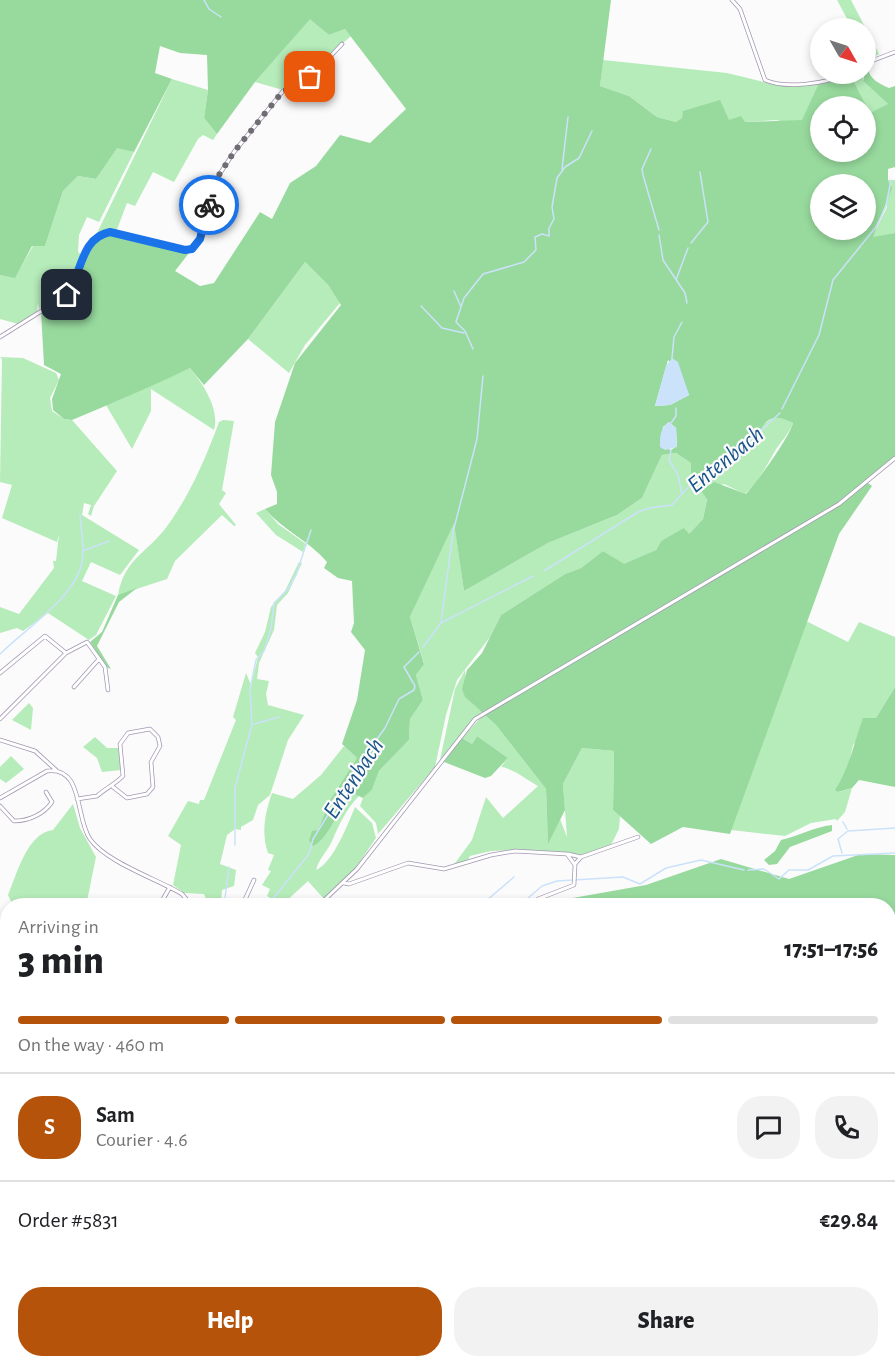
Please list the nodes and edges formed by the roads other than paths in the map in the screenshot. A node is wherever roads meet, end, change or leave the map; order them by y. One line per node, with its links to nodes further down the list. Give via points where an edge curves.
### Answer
1 (732, 0): 5 (street, via 740,9 765,80 790,84)
2 (342, 44): 6 (street, via 307,81 283,91 234,152 219,175 200,239 192,249 110,232 100,234 90,243 67,295)
3 (895, 52): 4 (street)
4 (876, 59)
5 (810, 82)
6 (0, 337)
7 (895, 458): 26 (street, via 839,504 476,719)
8 (66, 653): 9 (street, via 87,642); 10 (street, via 45,636); 13 (street)
9 (99, 659): 11 (street); 12 (street, via 105,667)
10 (0, 673)
11 (74, 687)
12 (108, 690)
13 (0, 719)
14 (0, 740): 15 (street, via 35,751)
15 (56, 770): 18 (street, via 47,771); 19 (street, via 73,783)
16 (113, 787): 16 (street, via 123,776 120,744 128,733 150,729 160,746 151,762 153,787 147,794 127,798); 19 (street, via 97,796)
17 (46, 792): 20 (street, via 52,802 47,809 25,821 14,821)
18 (0, 798)
19 (77, 799): 27 (street, via 82,823 96,845)
20 (0, 806)
21 (638, 837): 23 (street)
22 (567, 854): 23 (street); 24 (street); 26 (street, via 504,852 444,869 408,863)
23 (581, 857): 24 (street)
24 (575, 865): 32 (street, via 571,888)
25 (254, 880): 30 (street)
26 (344, 883): 31 (street)
27 (170, 887): 28 (street); 29 (street)
28 (164, 898)
29 (185, 898)
30 (246, 898)
31 (327, 898)
32 (541, 898)

